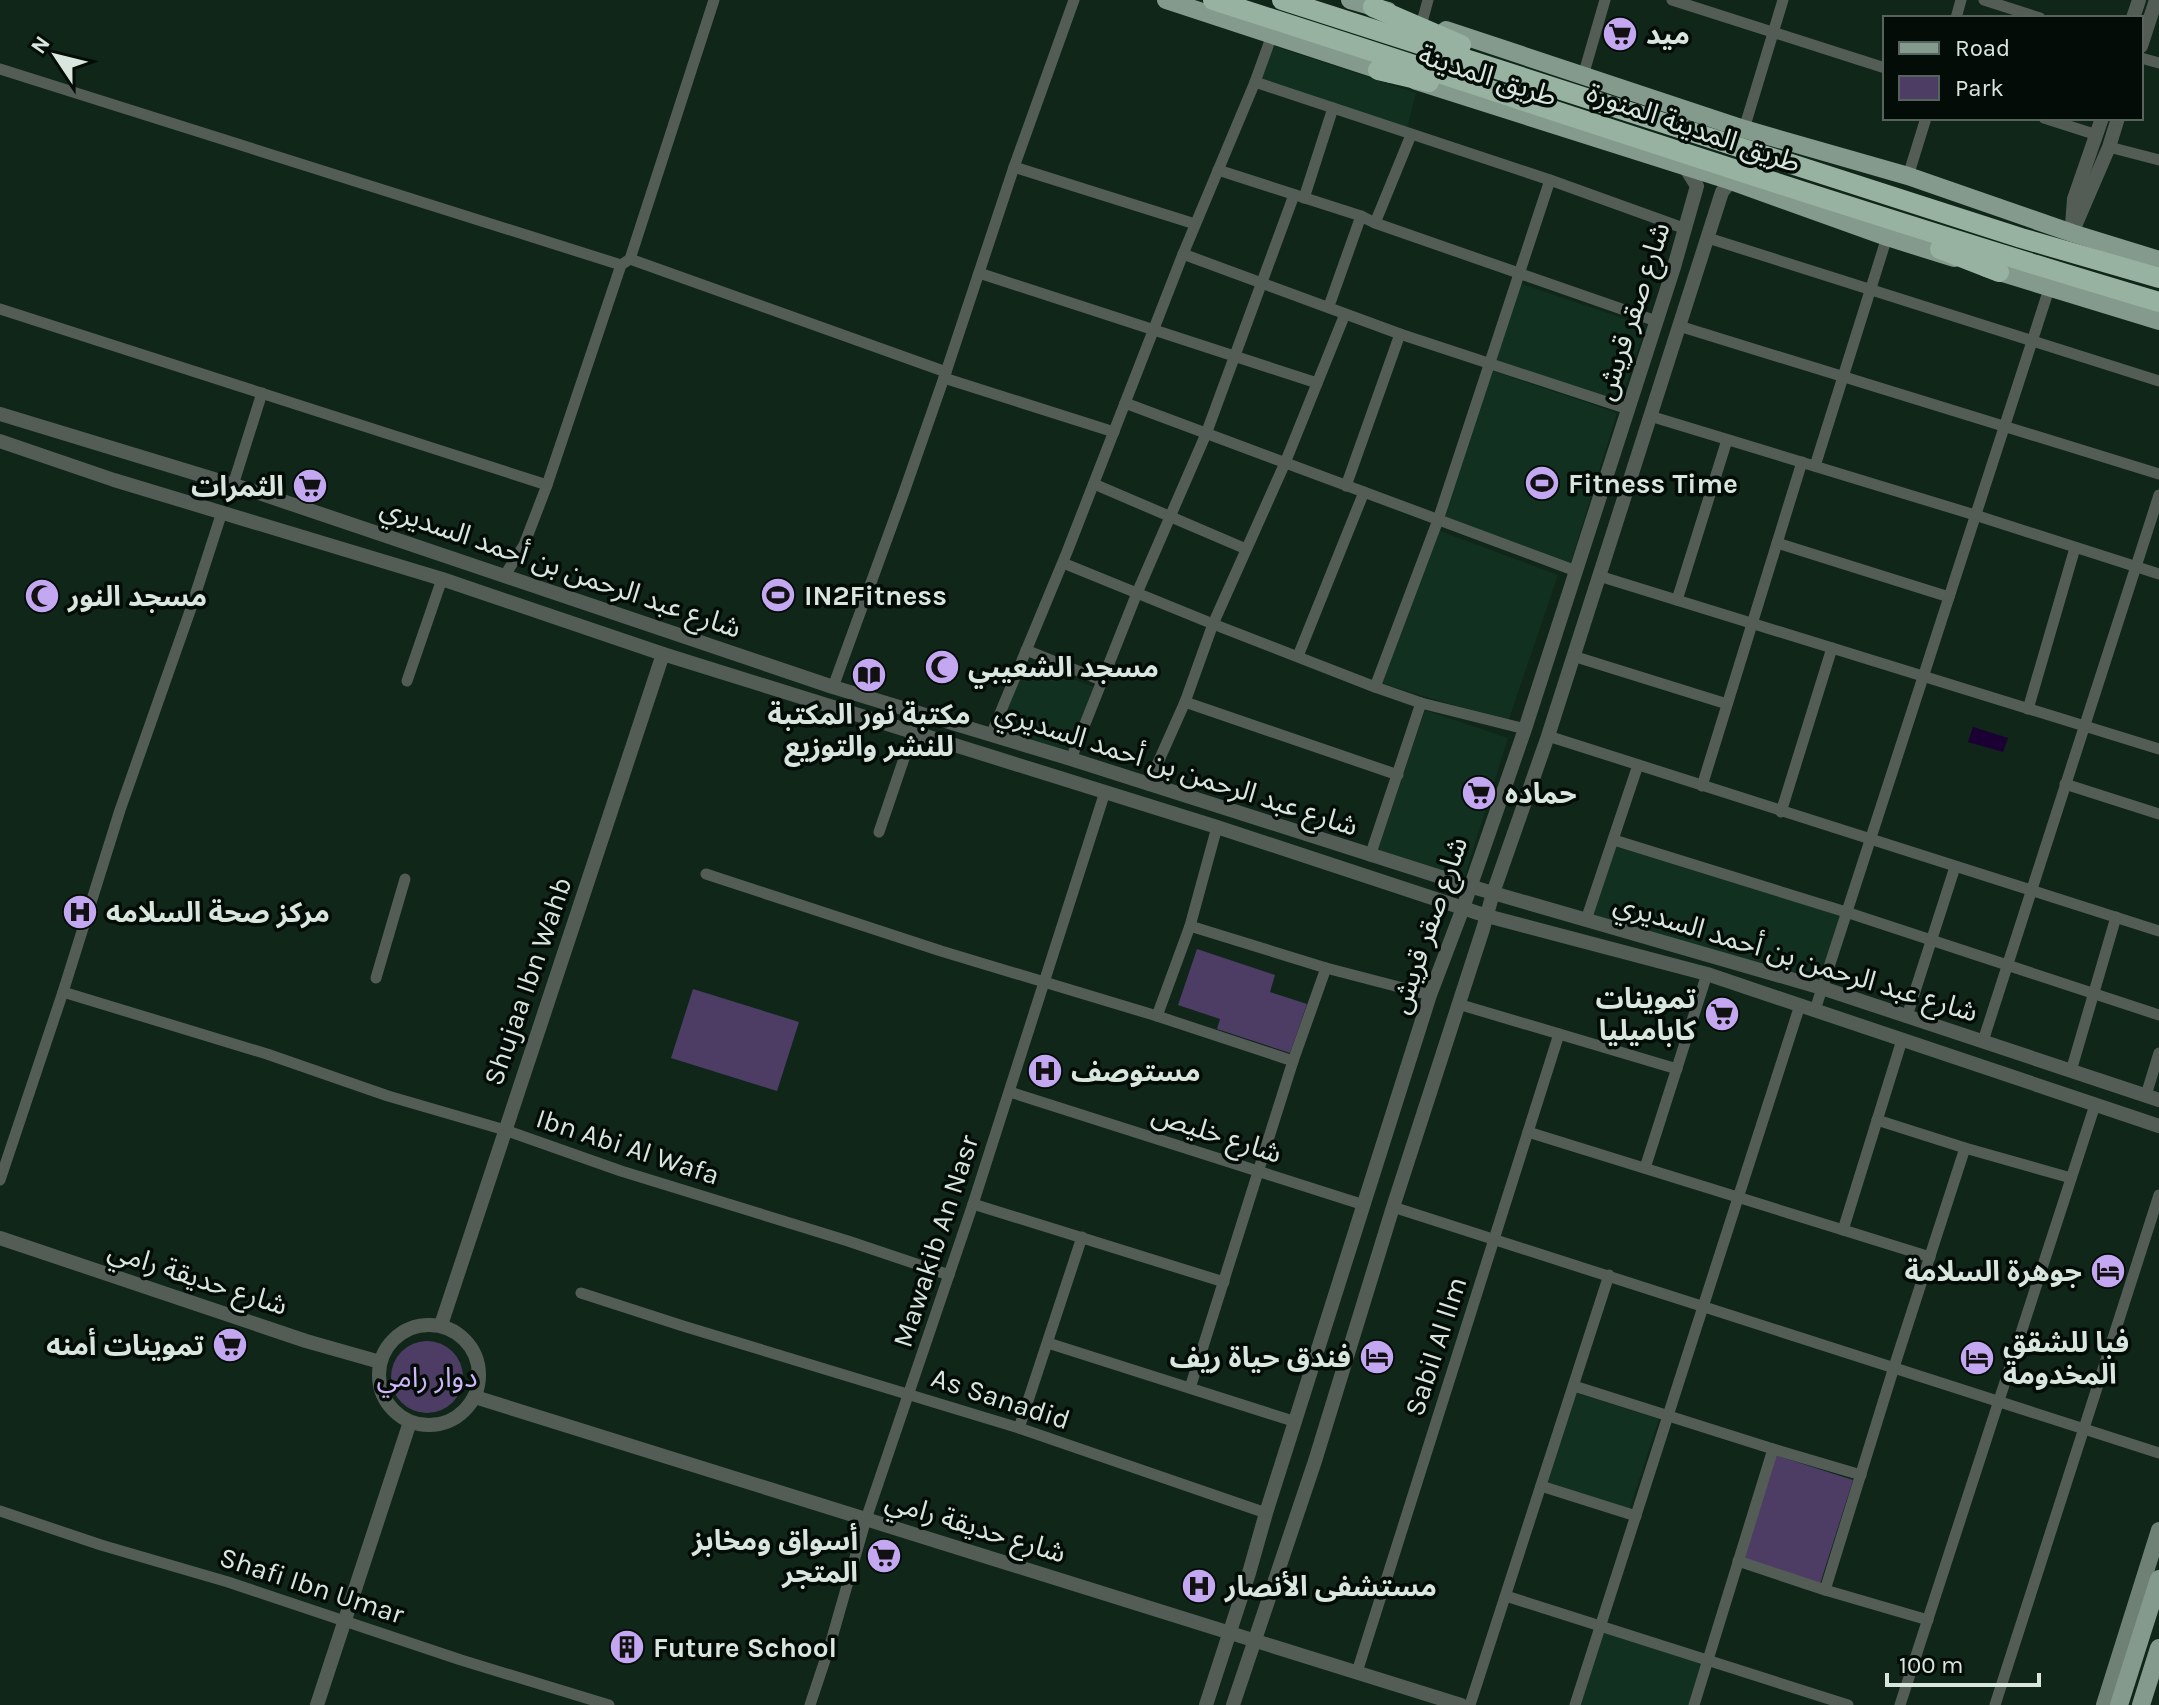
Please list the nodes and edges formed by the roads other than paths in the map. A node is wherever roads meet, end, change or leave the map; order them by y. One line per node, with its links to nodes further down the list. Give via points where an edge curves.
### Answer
1 (714, 0): 54 (street)
2 (1074, 0): 37 (street)
3 (1166, 0): 18 (main road, طريق المدينة)
4 (1213, 0): 31 (highway, طريق المدينة المنورة)
5 (1282, 0): 25 (highway, طريق المدينة المنورة)
6 (1350, 0): 13 (main road, طريق المدينة)
7 (1428, 0): 16 (street)
8 (1605, 0): 23 (street)
9 (1672, 0): 17 (street)
10 (1783, 0): 17 (street)
11 (1984, 0): 15 (street)
12 (2154, 5): 14 (street); 19 (street)
13 (1373, 7): 16 (main road, طريق المدينة); 25 (highway)
14 (2136, 8)
15 (2034, 16)
16 (1422, 22): 23 (main road, طريق المدينة)
17 (1773, 32): 20 (street); 32 (street)
18 (1272, 35): 22 (main road, طريق المدينة); 24 (street)
19 (2143, 40)
20 (1883, 67)
21 (0, 69): 54 (street)
22 (1378, 70): 31 (highway); 38 (main road, طريق المدينة)
23 (1583, 76): 32 (main road, طريق المدينة)
24 (1255, 82): 26 (street); 39 (street)
25 (1563, 90): 41 (highway, طريق المدينة المنورة)
26 (1333, 108): 33 (street); 44 (street)
27 (1925, 120): 40 (street)
28 (2050, 120): 34 (street)
29 (2101, 120): 34 (street)
30 (2117, 120): 35 (street)
31 (1595, 123): 55 (highway, طريق المدينة المنورة)
32 (1744, 129): 40 (main road, طريق المدينة)
33 (1411, 135): 42 (street); 46 (street)
34 (2097, 135): 49 (street, via 2074,199)
35 (2109, 147): 36 (street); 49 (street)
36 (2159, 160)
37 (1014, 167): 47 (street); 57 (street)
38 (1685, 167): 43 (main road, طريق المدينة); 48 (street, شارع صقر قريش, via 1697,186)
39 (1218, 170): 44 (street); 47 (street)
40 (1908, 176): 49 (main road, طريق المدينة)
41 (1836, 177): 49 (main road, طريق المدينة); 60 (highway, طريق المدينة المنورة)
42 (1550, 180): 48 (street); 58 (street)
43 (1731, 181): 50 (main road, طريق المدينة); 51 (street, شارع صقر قريش, via 1722,192)
44 (1299, 196): 45 (street); 61 (street)
45 (1361, 216): 46 (street); 65 (street)
46 (1375, 223): 58 (street)
47 (1195, 224): 52 (street)
48 (1686, 229): 56 (street, شارع صقر قريش)
49 (2072, 233): 53 (main road, طريق المدينة)
50 (1887, 237): 55 (main road, طريق المدينة); 62 (street)
51 (1708, 238): 59 (street, شارع صقر قريش); 62 (street)
52 (1183, 254): 61 (street); 71 (street)
53 (2159, 260)
54 (625, 262): 76 (street); 96 (street)
55 (2004, 265): 63 (main road, طريق المدينة); 64 (highway, طريق المدينة المنورة)
56 (1674, 267): 59 (street); 68 (street, شارع صقر قريش)
57 (979, 273): 71 (street); 76 (street)
58 (1519, 273): 68 (street); 75 (street)
59 (1696, 274): 70 (street, شارع صقر قريش)
60 (2159, 278)
61 (1262, 283): 65 (street); 74 (street)
62 (1869, 289): 73 (street); 77 (street)
63 (2049, 289): 69 (main road, طريق المدينة); 73 (street)
64 (2159, 302)
65 (1329, 306): 67 (street)
66 (0, 309): 80 (street)
67 (1345, 314): 72 (street); 79 (street)
68 (1656, 321): 82 (street, شارع صقر قريش)
69 (2159, 321)
70 (1679, 326): 77 (street); 84 (street, شارع صقر قريش)
71 (1154, 331): 74 (street); 81 (street)
72 (1400, 334): 75 (street); 97 (street)
73 (2031, 341): 78 (street); 85 (street)
74 (1234, 357): 79 (street); 87 (street)
75 (1490, 364): 82 (street); 103 (street)
76 (945, 375): 86 (street); 131 (street)
77 (1842, 376): 85 (street); 92 (street)
78 (2159, 381)
79 (1317, 383): 91 (street)
80 (262, 393): 95 (street); 96 (street)
81 (1125, 403): 86 (street); 87 (street)
82 (1628, 409): 111 (street, شارع صقر قريش)
83 (0, 414): 95 (street, شارع عبد الرحمن بن أحمد السديري)
84 (1650, 416): 88 (street); 114 (street, شارع صقر قريش)
85 (2004, 426): 93 (street); 101 (street)
86 (1114, 432): 94 (street)
87 (1206, 434): 91 (street); 102 (street)
88 (1727, 440): 90 (street); 118 (street)
89 (0, 441): 100 (street, شارع عبد الرحمن بن أحمد السديري)
90 (1802, 462): 92 (street); 105 (street)
91 (1285, 463): 97 (street); 107 (street)
92 (1815, 466): 101 (street)
93 (2159, 474)
94 (1094, 484): 102 (street); 109 (street)
95 (233, 485): 104 (street, شارع عبد الرحمن بن أحمد السديري)
96 (547, 485): 113 (street, via 524,545)
97 (1346, 486): 98 (street)
98 (1364, 492): 103 (street); 126 (street)
99 (2159, 495): 110 (street)
100 (222, 512): 108 (street, شارع عبد الرحمن بن أحمد السديري); 177 (street)
101 (1975, 515): 106 (street); 117 (street)
102 (1170, 518): 107 (street); 116 (street)
103 (1438, 520): 111 (street); 132 (street)
104 (368, 530): 108 (street); 113 (street, شارع عبد الرحمن بن أحمد السديري)
105 (1777, 543): 117 (street); 121 (street)
106 (2075, 548): 110 (street); 136 (street)
107 (1246, 549): 122 (street)
108 (361, 554): 115 (street, شارع عبد الرحمن بن أحمد السديري)
109 (1063, 563): 116 (street); 124 (street)
110 (2136, 567): 112 (street); 137 (street)
111 (1576, 571): 119 (street, شارع صقر قريش)
112 (2159, 574)
113 (505, 575): 131 (street, شارع عبد الرحمن بن أحمد السديري)
114 (1599, 576): 118 (street); 120 (street, شارع صقر قريش)
115 (442, 579): 125 (street, شارع عبد الرحمن بن أحمد السديري); 129 (street)
116 (1137, 593): 122 (street); 130 (street)
117 (1949, 597): 128 (street)
118 (1677, 600): 121 (street)
119 (1562, 613): 120 (street); 138 (street, شارع صقر قريش)
120 (1585, 620): 127 (street, شارع صقر قريش)
121 (1752, 623): 123 (street); 135 (street)
122 (1213, 624): 126 (street); 133 (street)
123 (1832, 648): 128 (street); 150 (street)
124 (1026, 650): 130 (street); 140 (street)
125 (663, 654): 139 (street, شارع عبد الرحمن بن أحمد السديري); 197 (street, Shujaa Ibn Wahb)
126 (1298, 656): 132 (street)
127 (1573, 656): 135 (street); 141 (street, شارع صقر قريش)
128 (1923, 676): 136 (street); 155 (street)
129 (407, 681)
130 (1103, 681): 143 (street)
131 (833, 687): 140 (street, شارع عبد الرحمن بن أحمد السديري)
132 (1375, 687): 134 (street)
133 (1185, 702): 145 (street); 147 (street)
134 (1421, 703): 138 (street); 145 (street)
135 (1727, 704): 148 (street)
136 (2028, 709): 137 (street)
137 (2084, 726): 142 (street); 146 (street)
138 (1525, 729): 160 (street, شارع صقر قريش)
139 (913, 732): 149 (street, شارع عبد الرحمن بن أحمد السديري); 153 (street)
140 (991, 735): 143 (street, شارع عبد الرحمن بن أحمد السديري)
141 (1548, 736): 144 (street); 162 (street, شارع صقر قريش)
142 (2159, 749)
143 (1071, 759): 147 (street, شارع عبد الرحمن بن أحمد السديري)
144 (1638, 765): 148 (street); 154 (street)
145 (1398, 775): 156 (street)
146 (2065, 784): 151 (street); 161 (street)
147 (1148, 785): 156 (street, شارع عبد الرحمن بن أحمد السديري)
148 (1702, 786): 150 (street)
149 (1105, 792): 152 (street, شارع عبد الرحمن بن أحمد السديري); 175 (street, Mawakib An Nasr)
150 (1781, 812): 155 (street)
151 (2159, 814)
152 (1217, 827): 163 (street, شارع عبد الرحمن بن أحمد السديري); 168 (street)
153 (879, 832)
154 (1614, 840): 164 (street); 167 (street)
155 (1870, 840): 157 (street); 164 (street)
156 (1370, 856): 160 (street, شارع عبد الرحمن بن أحمد السديري)
157 (1955, 867): 161 (street); 170 (street)
158 (706, 874): 175 (street)
159 (405, 879): 174 (street)
160 (1469, 886): 162 (street, شارع عبد الرحمن بن أحمد السديري); 163 (street, شارع صقر قريش)
161 (2031, 891): 166 (street); 171 (street)
162 (1493, 893): 165 (street, شارع صقر قريش); 167 (street, شارع عبد الرحمن بن أحمد السديري)
163 (1463, 908): 165 (street, شارع عبد الرحمن بن أحمد السديري); 179 (street, شارع صقر قريش)
164 (1846, 912): 170 (street); 176 (street)
165 (1487, 916): 173 (street, شارع عبد الرحمن بن أحمد السديري); 180 (street, شارع صقر قريش)
166 (2116, 917): 169 (street); 178 (street)
167 (1586, 920): 176 (street, شارع عبد الرحمن بن أحمد السديري)
168 (1190, 926): 172 (street); 183 (street)
169 (2159, 931)
170 (1931, 940): 171 (street); 184 (street)
171 (2007, 966): 178 (street); 187 (street)
172 (1326, 968): 179 (street); 189 (street)
173 (1707, 974): 181 (street, شارع عبد الرحمن بن أحمد السديري); 190 (street)
174 (376, 978)
175 (1045, 983): 183 (street); 192 (street, Mawakib An Nasr)
176 (1822, 988): 181 (street); 184 (street, شارع عبد الرحمن بن أحمد السديري)
177 (63, 992): 197 (street, Ibn Abi Al Wafa); 203 (street)
178 (2093, 994): 182 (street); 191 (street)
179 (1430, 995): 207 (street, شارع صقر قريش)
180 (1458, 1004): 185 (street); 208 (street, شارع صقر قريش)
181 (1807, 1008): 186 (street, شارع عبد الرحمن بن أحمد السديري); 205 (street)
182 (2159, 1015)
183 (1157, 1016): 189 (street)
184 (1907, 1016): 187 (street, شارع عبد الرحمن بن أحمد السديري)
185 (1559, 1034): 190 (street); 198 (street, Sabil Al llm)
186 (1902, 1040): 194 (street, شارع عبد الرحمن بن أحمد السديري); 195 (street)
187 (1983, 1041): 191 (street, شارع عبد الرحمن بن أحمد السديري)
188 (2159, 1053): 193 (street)
189 (1293, 1061): 201 (street)
190 (1677, 1069): 200 (street)
191 (2071, 1071): 193 (street, شارع عبد الرحمن بن أحمد السديري)
192 (1010, 1092): 201 (street, شارع خليص); 206 (street, Mawakib An Nasr)
193 (2152, 1098)
194 (2095, 1105): 196 (street, شارع عبد الرحمن بن أحمد السديري); 202 (street)
195 (1877, 1120): 199 (street); 209 (street)
196 (2159, 1126)
197 (505, 1130): 214 (street, Ibn Abi Al Wafa); 219 (street, Shujaa Ibn Wahb)
198 (1528, 1132): 200 (street); 212 (street, Sabil Al llm)
199 (1965, 1148): 202 (street); 213 (street)
200 (1645, 1168): 205 (street)
201 (1260, 1173): 207 (street, شارع خليص); 216 (street)
202 (2071, 1178): 227 (street)
203 (0, 1180)
204 (2159, 1195): 232 (street)
205 (1738, 1197): 209 (street); 218 (street)
206 (973, 1204): 210 (street); 214 (street, Mawakib An Nasr)
207 (1364, 1205): 230 (street, شارع صقر قريش)
208 (1393, 1207): 212 (street); 250 (street, شارع صقر قريش)
209 (1843, 1230): 213 (street)
210 (1082, 1237): 216 (street); 220 (street)
211 (0, 1238): 221 (street, شارع حديقة رامي)
212 (1494, 1238): 215 (street); 253 (street, Sabil Al llm)
213 (1930, 1257): 222 (street)
214 (949, 1275): 225 (street, Mawakib An Nasr)
215 (1609, 1275): 218 (street); 223 (street)
216 (1224, 1282): 224 (street)
217 (581, 1293): 225 (street, As Sanadid)
218 (1703, 1306): 222 (street); 228 (street)
219 (441, 1325): 221 (street, via 421,1324 403,1331); 226 (street, via 462,1335 476,1354 481,1378)
220 (1048, 1343): 224 (street); 231 (street)
221 (380, 1362): 229 (street, via 384,1398)
222 (1894, 1367): 227 (street); 235 (street)
223 (1574, 1386): 228 (street); 236 (street)
224 (1190, 1388): 230 (street)
225 (910, 1395): 231 (street, As Sanadid); 240 (street, Mawakib An Nasr)
226 (475, 1397): 229 (street, via 457,1418 434,1426); 240 (street, شارع حديقة رامي)
227 (1999, 1401): 232 (street); 246 (street)
228 (1668, 1416): 233 (street); 239 (street)
229 (410, 1422): 247 (street)
230 (1296, 1422): 238 (street, شارع صقر قريش)
231 (1019, 1428): 238 (street, As Sanadid)
232 (2084, 1429): 234 (street); 265 (street)
233 (1773, 1449): 235 (street); 242 (street)
234 (2159, 1453)
235 (1861, 1475): 244 (street)
236 (1541, 1486): 239 (street); 245 (street)
237 (0, 1511): 247 (street, Shafi Ibn Umar)
238 (1266, 1513): 249 (street, شارع صقر قريش)
239 (1636, 1516): 248 (street)
240 (866, 1519): 249 (street, شارع حديقة رامي); 256 (street, Mawakib An Nasr)
241 (2159, 1530): 266 (main road)
242 (1738, 1561): 244 (street); 252 (street)
243 (2159, 1579): 267 (main road)
244 (1825, 1590): 246 (street)
245 (1506, 1596): 248 (street); 260 (street)
246 (1928, 1620): 264 (street)
247 (345, 1621): 254 (street); 255 (street, Shafi Ibn Umar)
248 (1601, 1625): 252 (street); 261 (street)
249 (1230, 1633): 250 (street, شارع حديقة رامي); 257 (street, شارع صقر قريش)
250 (1253, 1640): 253 (street, شارع حديقة رامي); 258 (street, شارع صقر قريش)
251 (2159, 1648): 268 (main road)
252 (1707, 1660): 262 (street); 263 (street)
253 (1357, 1672): 259 (street, شارع حديقة رامي)
254 (317, 1705)
255 (609, 1705)
256 (810, 1705)
257 (1206, 1705)
258 (1233, 1705)
259 (1461, 1705)
260 (1470, 1705)
261 (1575, 1705)
262 (1694, 1705)
263 (1848, 1705)
264 (1900, 1705)
265 (1995, 1705)
266 (2104, 1705)
267 (2119, 1705)
268 (2141, 1705)

